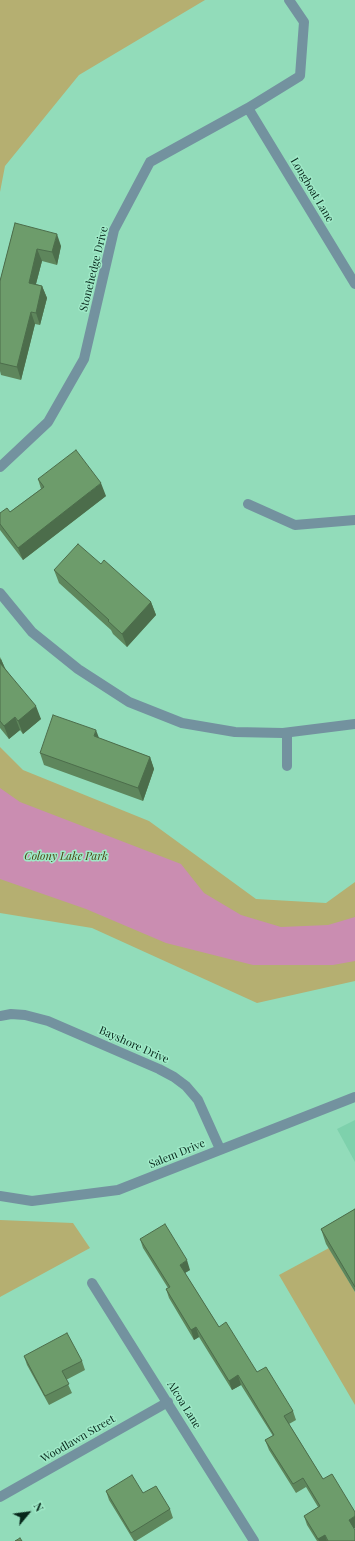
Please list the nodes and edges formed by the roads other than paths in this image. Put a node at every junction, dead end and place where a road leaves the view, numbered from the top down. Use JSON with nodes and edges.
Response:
{"nodes":[{"id":1,"x":289,"y":0,"type":"edge"},
{"id":2,"x":248,"y":108,"type":"junction"},
{"id":3,"x":355,"y":284,"type":"edge"},
{"id":4,"x":0,"y":467,"type":"edge"},
{"id":5,"x":248,"y":504,"type":"dead end"},
{"id":6,"x":355,"y":520,"type":"edge"},
{"id":7,"x":0,"y":594,"type":"edge"},
{"id":8,"x":355,"y":724,"type":"edge"},
{"id":9,"x":287,"y":733,"type":"junction"},
{"id":10,"x":287,"y":766,"type":"dead end"},
{"id":11,"x":0,"y":1016,"type":"edge"},
{"id":12,"x":355,"y":1097,"type":"edge"},
{"id":13,"x":220,"y":1149,"type":"junction"},
{"id":14,"x":0,"y":1196,"type":"edge"},
{"id":15,"x":92,"y":1283,"type":"dead end"},
{"id":16,"x":168,"y":1402,"type":"junction"},
{"id":17,"x":0,"y":1497,"type":"edge"},
{"id":18,"x":254,"y":1541,"type":"edge"}],
"edges":[{"from":1,"to":2,"type":"street","name":"Stonehedge Drive"},
{"from":2,"to":3,"type":"street","name":"Longboat Lane"},
{"from":2,"to":4,"type":"street","name":"Stonehedge Drive"},
{"from":5,"to":6,"type":"street"},
{"from":7,"to":9,"type":"street"},
{"from":8,"to":9,"type":"street"},
{"from":9,"to":10,"type":"street"},
{"from":11,"to":13,"type":"street","name":"Bayshore Drive"},
{"from":12,"to":13,"type":"street","name":"Salem Drive"},
{"from":13,"to":14,"type":"street","name":"Salem Drive"},
{"from":15,"to":16,"type":"street","name":"Alcoa Lane"},
{"from":16,"to":17,"type":"street","name":"Woodlawn Street"},
{"from":16,"to":18,"type":"street","name":"Alcoa Lane"}]}
